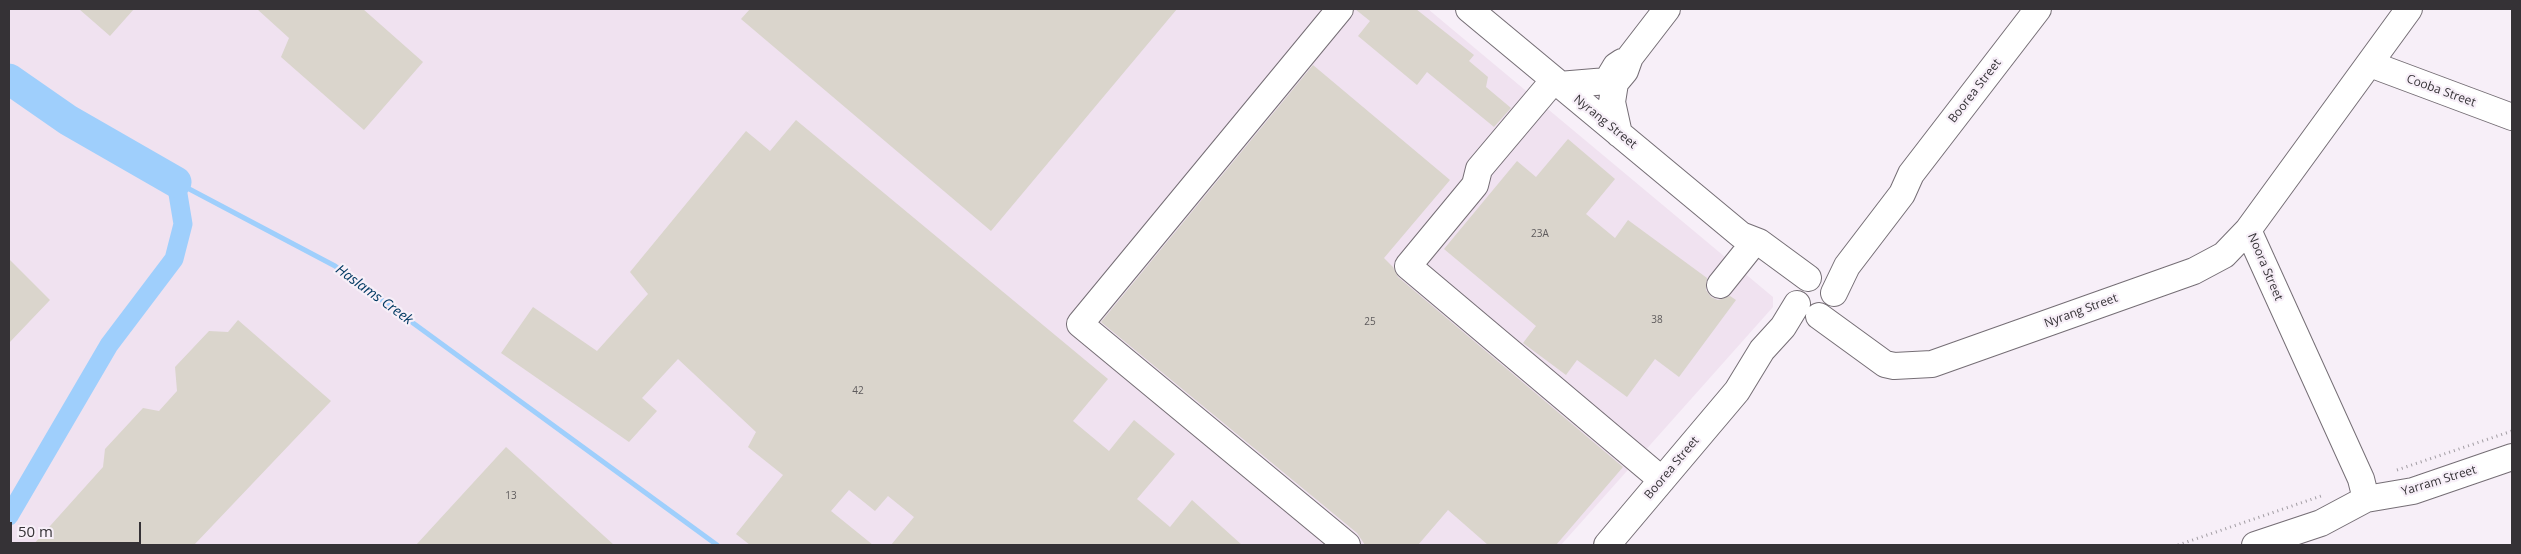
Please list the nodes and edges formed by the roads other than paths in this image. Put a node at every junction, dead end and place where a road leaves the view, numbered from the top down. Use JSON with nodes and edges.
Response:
{"nodes":[{"id":1,"x":1340,"y":9,"type":"edge"},
{"id":2,"x":1469,"y":9,"type":"edge"},
{"id":3,"x":1667,"y":9,"type":"edge"},
{"id":4,"x":2038,"y":9,"type":"edge"},
{"id":5,"x":2410,"y":9,"type":"edge"},
{"id":6,"x":1630,"y":57,"type":"junction"},
{"id":7,"x":2370,"y":64,"type":"junction"},
{"id":8,"x":1557,"y":82,"type":"junction"},
{"id":9,"x":2512,"y":117,"type":"edge"},
{"id":10,"x":1619,"y":134,"type":"junction"},
{"id":11,"x":2248,"y":230,"type":"junction"},
{"id":12,"x":1744,"y":242,"type":"junction"},
{"id":13,"x":1720,"y":285,"type":"dead end"},
{"id":14,"x":1814,"y":297,"type":"junction"},
{"id":15,"x":2512,"y":457,"type":"edge"},
{"id":16,"x":1662,"y":480,"type":"junction"},
{"id":17,"x":2366,"y":499,"type":"junction"},
{"id":18,"x":1347,"y":545,"type":"edge"},
{"id":19,"x":1606,"y":545,"type":"edge"},
{"id":20,"x":2255,"y":545,"type":"edge"}],
"edges":[{"from":1,"to":18,"type":"street"},
{"from":2,"to":8,"type":"street","name":"Nyrang Street"},
{"from":3,"to":6,"type":"street"},
{"from":4,"to":14,"type":"street","name":"Boorea Street"},
{"from":5,"to":7,"type":"street","name":"Noora Street"},
{"from":6,"to":8,"type":"street"},
{"from":6,"to":10,"type":"street"},
{"from":7,"to":9,"type":"street","name":"Cooba Street"},
{"from":7,"to":11,"type":"street","name":"Noora Street"},
{"from":8,"to":10,"type":"street","name":"Nyrang Street"},
{"from":8,"to":16,"type":"street"},
{"from":10,"to":12,"type":"street","name":"Nyrang Street"},
{"from":11,"to":14,"type":"street","name":"Nyrang Street"},
{"from":11,"to":17,"type":"street","name":"Noora Street"},
{"from":12,"to":13,"type":"street"},
{"from":12,"to":14,"type":"street","name":"Nyrang Street"},
{"from":14,"to":16,"type":"street","name":"Boorea Street"},
{"from":15,"to":17,"type":"street","name":"Yarram Street"},
{"from":16,"to":19,"type":"street","name":"Boorea Street"},
{"from":17,"to":20,"type":"street","name":"Yarram Street"}]}
